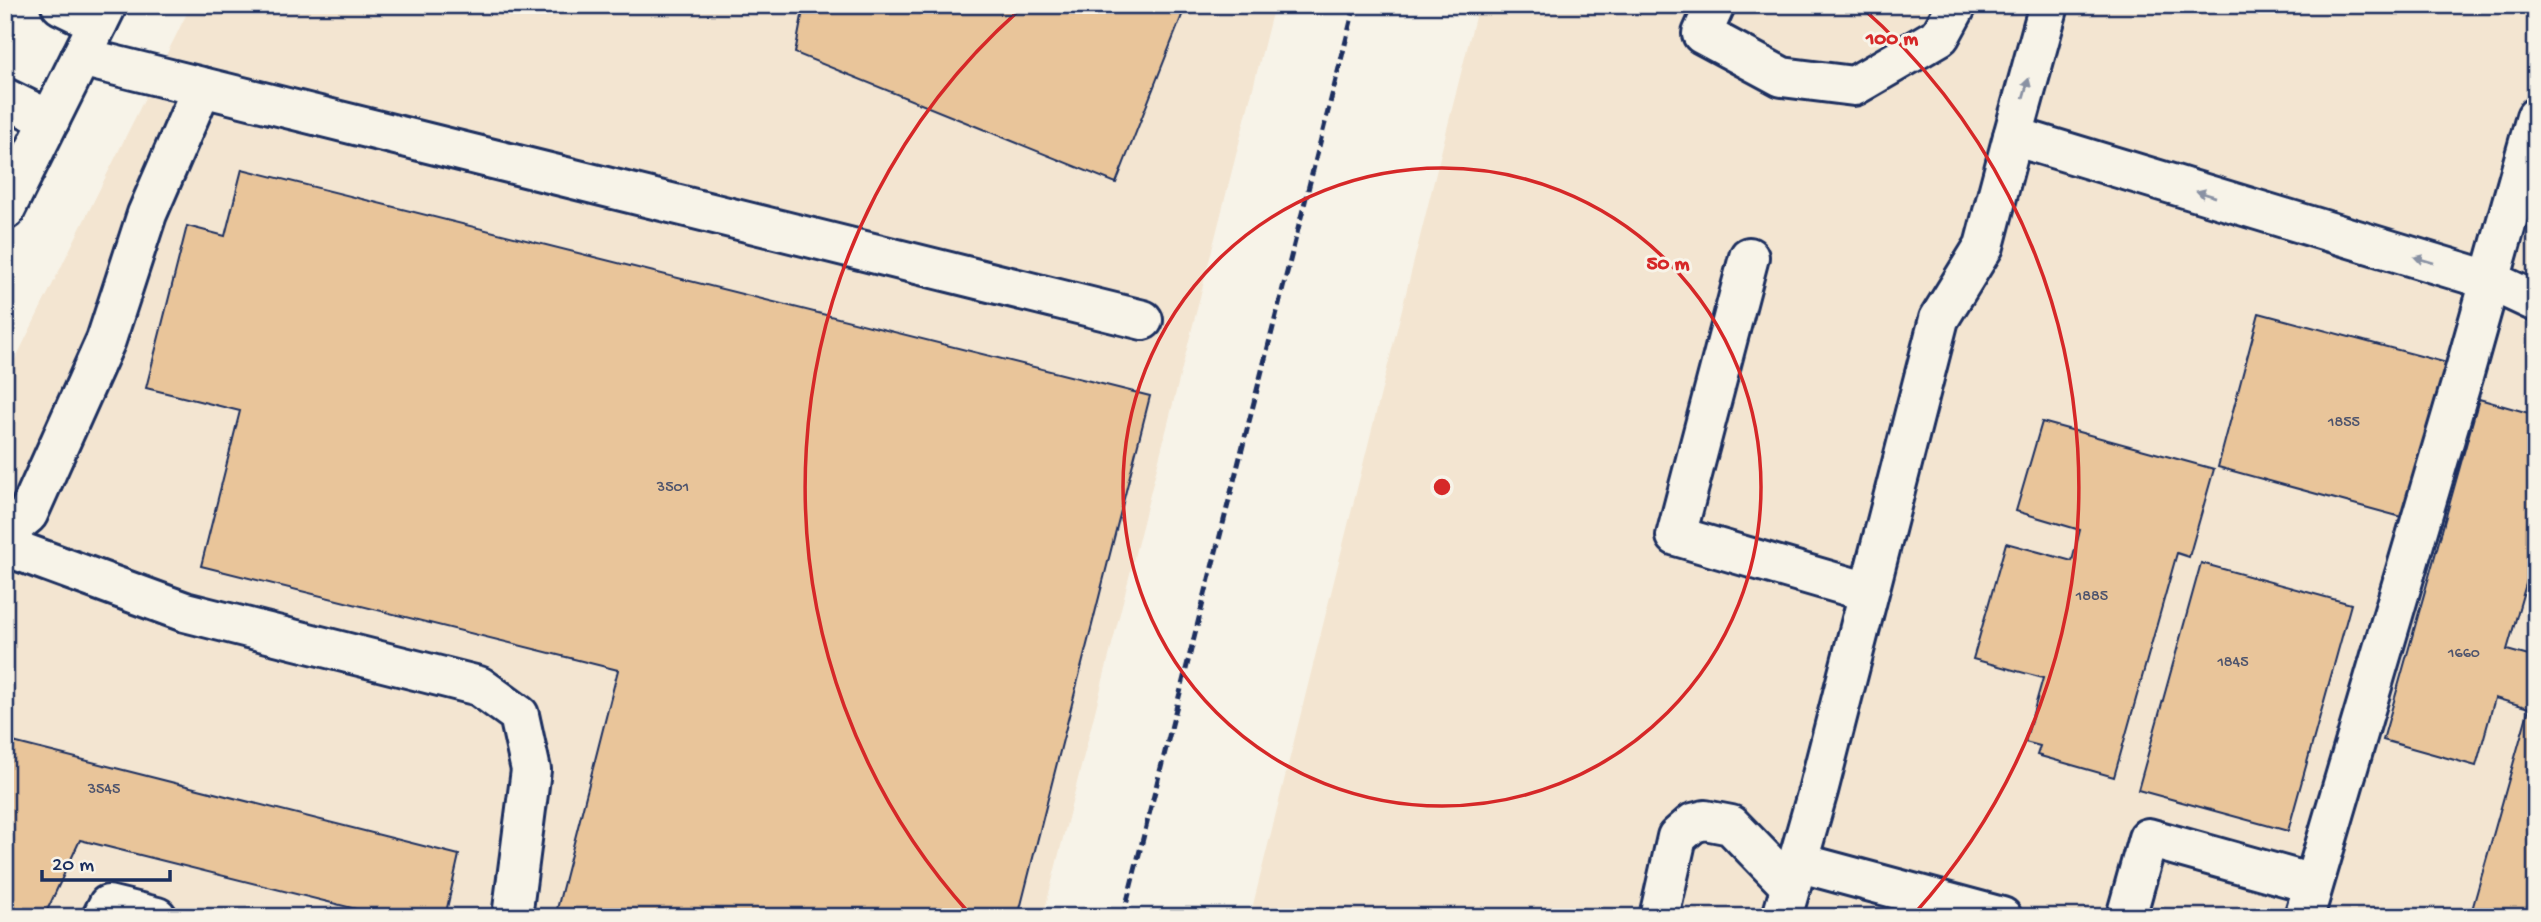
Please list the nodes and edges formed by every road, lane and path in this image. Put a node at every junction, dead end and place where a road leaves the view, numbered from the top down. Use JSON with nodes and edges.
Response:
{"nodes":[{"id":1,"x":61,"y":5,"type":"edge"},
{"id":2,"x":1715,"y":5,"type":"edge"},
{"id":3,"x":1957,"y":5,"type":"edge"},
{"id":4,"x":2049,"y":5,"type":"edge"},
{"id":5,"x":102,"y":14,"type":"edge"},
{"id":6,"x":81,"y":57,"type":"junction"},
{"id":7,"x":202,"y":87,"type":"junction"},
{"id":8,"x":5,"y":98,"type":"edge"},
{"id":9,"x":2536,"y":117,"type":"edge"},
{"id":10,"x":50,"y":120,"type":"junction"},
{"id":11,"x":2013,"y":136,"type":"junction"},
{"id":12,"x":5,"y":210,"type":"edge"},
{"id":13,"x":1749,"y":257,"type":"dead end"},
{"id":14,"x":2489,"y":280,"type":"junction"},
{"id":15,"x":2536,"y":302,"type":"edge"},
{"id":16,"x":1143,"y":320,"type":"dead end"},
{"id":17,"x":5,"y":533,"type":"edge"},
{"id":18,"x":5,"y":546,"type":"edge"},
{"id":19,"x":1868,"y":592,"type":"junction"},
{"id":20,"x":1790,"y":888,"type":"edge"},
{"id":21,"x":2309,"y":901,"type":"edge"},
{"id":22,"x":102,"y":917,"type":"edge"},
{"id":23,"x":157,"y":917,"type":"edge"},
{"id":24,"x":512,"y":917,"type":"edge"},
{"id":25,"x":1659,"y":917,"type":"edge"},
{"id":26,"x":2002,"y":917,"type":"edge"},
{"id":27,"x":2126,"y":917,"type":"edge"}],
"edges":[{"from":1,"to":5,"type":"street"},
{"from":2,"to":3,"type":"street"},
{"from":11,"to":4,"type":"street","one_way":true},
{"from":5,"to":6,"type":"street"},
{"from":6,"to":7,"type":"street"},
{"from":6,"to":10,"type":"street"},
{"from":7,"to":16,"type":"street"},
{"from":7,"to":17,"type":"street"},
{"from":8,"to":10,"type":"street"},
{"from":9,"to":14,"type":"street"},
{"from":10,"to":12,"type":"street"},
{"from":14,"to":11,"type":"street","one_way":true},
{"from":11,"to":19,"type":"street"},
{"from":13,"to":19,"type":"street"},
{"from":14,"to":15,"type":"street"},
{"from":14,"to":21,"type":"street"},
{"from":18,"to":24,"type":"street"},
{"from":19,"to":20,"type":"street"},
{"from":20,"to":25,"type":"street"},
{"from":20,"to":26,"type":"street"},
{"from":21,"to":27,"type":"street"},
{"from":22,"to":23,"type":"street"}]}
